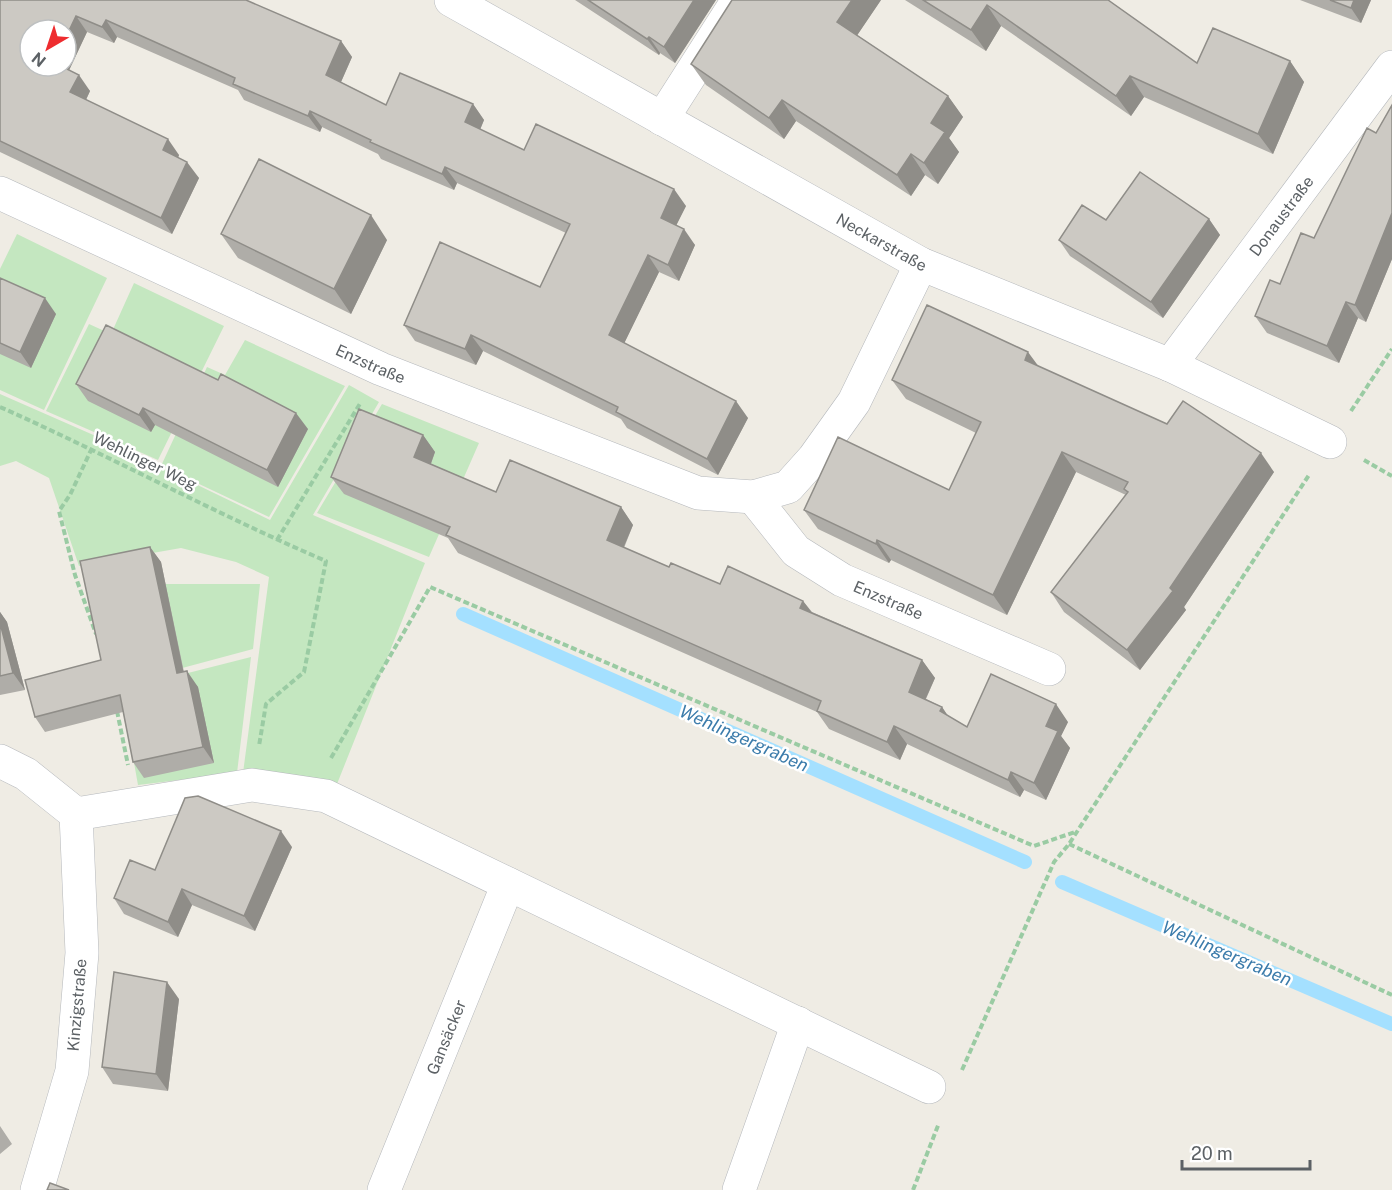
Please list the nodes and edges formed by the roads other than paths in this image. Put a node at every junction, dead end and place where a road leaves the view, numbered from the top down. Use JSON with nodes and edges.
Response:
{"nodes":[{"id":1,"x":451,"y":0,"type":"edge"},
{"id":2,"x":738,"y":0,"type":"edge"},
{"id":3,"x":1392,"y":67,"type":"edge"},
{"id":4,"x":662,"y":119,"type":"junction"},
{"id":5,"x":0,"y":193,"type":"edge"},
{"id":6,"x":921,"y":264,"type":"junction"},
{"id":7,"x":1170,"y":365,"type":"junction"},
{"id":8,"x":1330,"y":442,"type":"road end"},
{"id":9,"x":753,"y":496,"type":"junction"},
{"id":10,"x":1048,"y":669,"type":"dead end"},
{"id":11,"x":0,"y":761,"type":"edge"},
{"id":12,"x":76,"y":814,"type":"junction"},
{"id":13,"x":508,"y":884,"type":"junction"},
{"id":14,"x":798,"y":1023,"type":"junction"},
{"id":15,"x":936,"y":1102,"type":"road end"},
{"id":16,"x":37,"y":1190,"type":"edge"},
{"id":17,"x":384,"y":1190,"type":"edge"},
{"id":18,"x":739,"y":1190,"type":"edge"}],
"edges":[{"from":1,"to":4,"type":"street","name":"Neckarstraße"},
{"from":2,"to":4,"type":"street"},
{"from":3,"to":7,"type":"street","name":"Donaustraße"},
{"from":4,"to":6,"type":"street","name":"Neckarstraße"},
{"from":5,"to":9,"type":"street","name":"Enzstraße"},
{"from":6,"to":7,"type":"street","name":"Neckarstraße"},
{"from":6,"to":9,"type":"street","name":"Enzstraße"},
{"from":7,"to":8,"type":"street","name":"Neckarstraße"},
{"from":9,"to":10,"type":"street","name":"Enzstraße"},
{"from":11,"to":12,"type":"street"},
{"from":12,"to":13,"type":"street"},
{"from":12,"to":16,"type":"street","name":"Kinzigstraße"},
{"from":13,"to":14,"type":"street"},
{"from":13,"to":17,"type":"street","name":"Gansäcker"},
{"from":14,"to":15,"type":"street"},
{"from":14,"to":18,"type":"street"}]}
